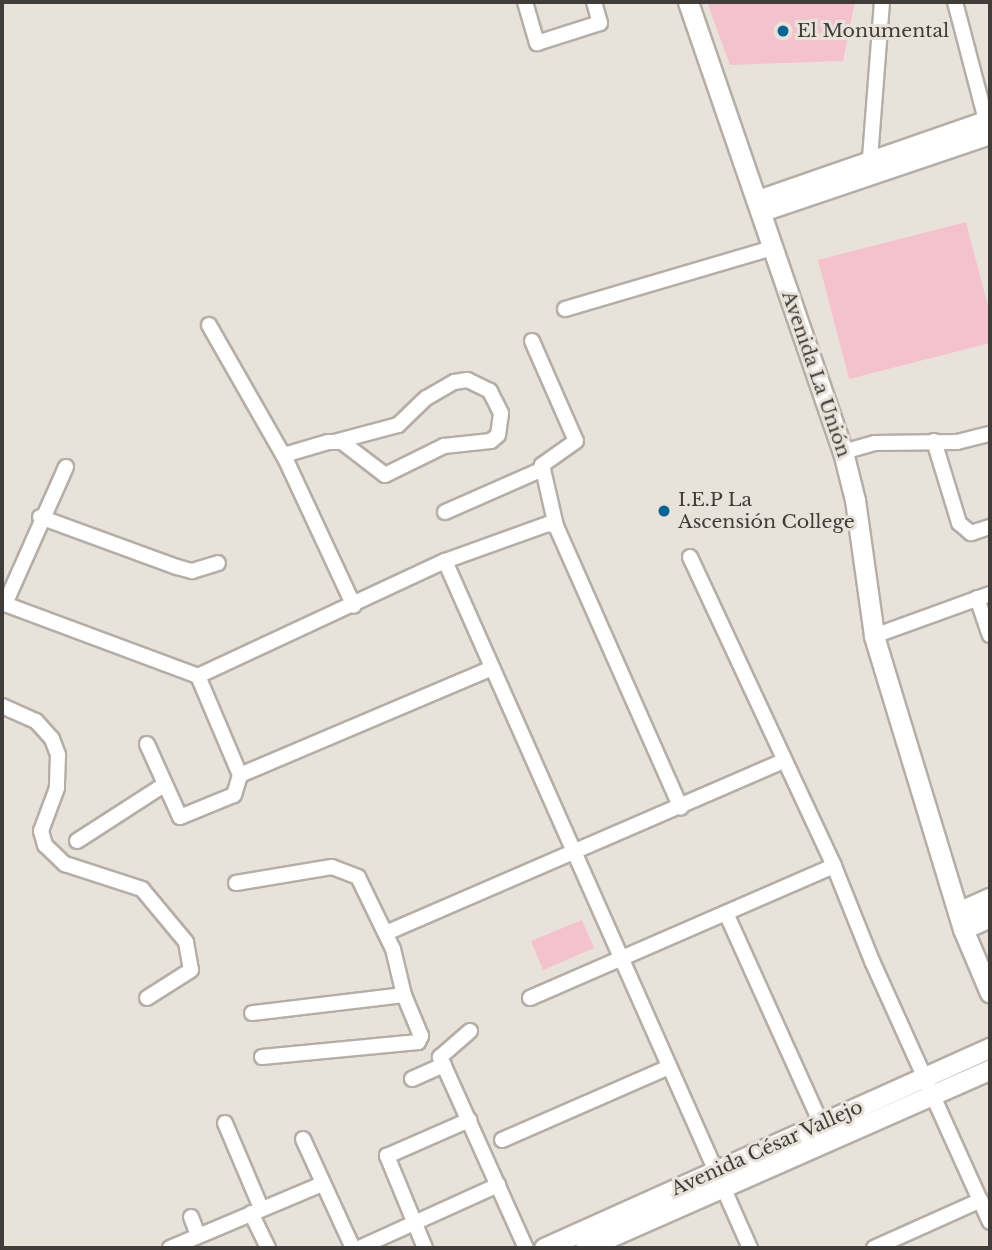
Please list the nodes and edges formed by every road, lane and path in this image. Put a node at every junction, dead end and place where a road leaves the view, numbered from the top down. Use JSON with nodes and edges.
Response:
{"nodes":[{"id":1,"x":525,"y":2,"type":"edge"},
{"id":2,"x":594,"y":2,"type":"edge"},
{"id":3,"x":688,"y":2,"type":"edge"},
{"id":4,"x":882,"y":2,"type":"edge"},
{"id":5,"x":955,"y":2,"type":"edge"},
{"id":6,"x":989,"y":124,"type":"edge"},
{"id":7,"x":870,"y":158,"type":"junction"},
{"id":8,"x":759,"y":206,"type":"junction"},
{"id":9,"x":772,"y":248,"type":"junction"},
{"id":10,"x":565,"y":309,"type":"dead end"},
{"id":11,"x":209,"y":325,"type":"dead end"},
{"id":12,"x":532,"y":341,"type":"dead end"},
{"id":13,"x":990,"y":434,"type":"edge"},
{"id":14,"x":934,"y":441,"type":"junction"},
{"id":15,"x":334,"y":442,"type":"junction"},
{"id":16,"x":843,"y":452,"type":"junction"},
{"id":17,"x":284,"y":455,"type":"junction"},
{"id":18,"x":66,"y":467,"type":"dead end"},
{"id":19,"x":543,"y":469,"type":"junction"},
{"id":20,"x":445,"y":512,"type":"dead end"},
{"id":21,"x":40,"y":517,"type":"junction"},
{"id":22,"x":556,"y":526,"type":"junction"},
{"id":23,"x":990,"y":527,"type":"edge"},
{"id":24,"x":690,"y":557,"type":"dead end"},
{"id":25,"x":445,"y":561,"type":"junction"},
{"id":26,"x":218,"y":563,"type":"dead end"},
{"id":27,"x":984,"y":596,"type":"edge"},
{"id":28,"x":3,"y":604,"type":"edge"},
{"id":29,"x":354,"y":606,"type":"junction"},
{"id":30,"x":990,"y":635,"type":"edge"},
{"id":31,"x":874,"y":636,"type":"junction"},
{"id":32,"x":492,"y":668,"type":"junction"},
{"id":33,"x":198,"y":676,"type":"junction"},
{"id":34,"x":2,"y":706,"type":"edge"},
{"id":35,"x":147,"y":744,"type":"dead end"},
{"id":36,"x":783,"y":761,"type":"junction"},
{"id":37,"x":240,"y":775,"type":"junction"},
{"id":38,"x":164,"y":785,"type":"junction"},
{"id":39,"x":681,"y":808,"type":"junction"},
{"id":40,"x":77,"y":841,"type":"dead end"},
{"id":41,"x":576,"y":854,"type":"junction"},
{"id":42,"x":834,"y":866,"type":"junction"},
{"id":43,"x":236,"y":883,"type":"dead end"},
{"id":44,"x":990,"y":898,"type":"edge"},
{"id":45,"x":726,"y":913,"type":"junction"},
{"id":46,"x":990,"y":917,"type":"edge"},
{"id":47,"x":960,"y":921,"type":"junction"},
{"id":48,"x":386,"y":933,"type":"junction"},
{"id":49,"x":621,"y":958,"type":"junction"},
{"id":50,"x":990,"y":993,"type":"edge"},
{"id":51,"x":404,"y":995,"type":"junction"},
{"id":52,"x":147,"y":998,"type":"dead end"},
{"id":53,"x":530,"y":998,"type":"dead end"},
{"id":54,"x":252,"y":1013,"type":"dead end"},
{"id":55,"x":470,"y":1031,"type":"dead end"},
{"id":56,"x":990,"y":1048,"type":"edge"},
{"id":57,"x":262,"y":1057,"type":"dead end"},
{"id":58,"x":443,"y":1065,"type":"junction"},
{"id":59,"x":669,"y":1067,"type":"junction"},
{"id":60,"x":990,"y":1069,"type":"edge"},
{"id":61,"x":412,"y":1079,"type":"dead end"},
{"id":62,"x":930,"y":1086,"type":"junction"},
{"id":63,"x":469,"y":1120,"type":"junction"},
{"id":64,"x":225,"y":1123,"type":"dead end"},
{"id":65,"x":821,"y":1123,"type":"junction"},
{"id":66,"x":303,"y":1139,"type":"dead end"},
{"id":67,"x":502,"y":1140,"type":"dead end"},
{"id":68,"x":720,"y":1179,"type":"junction"},
{"id":69,"x":322,"y":1184,"type":"junction"},
{"id":70,"x":498,"y":1185,"type":"junction"},
{"id":71,"x":981,"y":1200,"type":"junction"},
{"id":72,"x":256,"y":1211,"type":"junction"},
{"id":73,"x":191,"y":1217,"type":"dead end"},
{"id":74,"x":990,"y":1222,"type":"edge"},
{"id":75,"x":414,"y":1223,"type":"junction"},
{"id":76,"x":198,"y":1235,"type":"junction"},
{"id":77,"x":170,"y":1248,"type":"edge"},
{"id":78,"x":268,"y":1248,"type":"edge"},
{"id":79,"x":353,"y":1248,"type":"edge"},
{"id":80,"x":359,"y":1248,"type":"edge"},
{"id":81,"x":425,"y":1248,"type":"edge"},
{"id":82,"x":526,"y":1248,"type":"edge"},
{"id":83,"x":544,"y":1248,"type":"edge"},
{"id":84,"x":585,"y":1248,"type":"edge"},
{"id":85,"x":750,"y":1248,"type":"edge"},
{"id":86,"x":876,"y":1248,"type":"edge"}],
"edges":[{"from":1,"to":2,"type":"street"},
{"from":3,"to":8,"type":"street","name":"Avenida La Unión"},
{"from":4,"to":7,"type":"street"},
{"from":5,"to":6,"type":"street"},
{"from":6,"to":7,"type":"street"},
{"from":6,"to":8,"type":"street"},
{"from":7,"to":8,"type":"street"},
{"from":8,"to":9,"type":"street","name":"Avenida La Unión"},
{"from":9,"to":10,"type":"street"},
{"from":9,"to":16,"type":"street","name":"Avenida La Unión"},
{"from":11,"to":17,"type":"street"},
{"from":12,"to":19,"type":"street"},
{"from":13,"to":14,"type":"street"},
{"from":14,"to":16,"type":"street"},
{"from":14,"to":23,"type":"street"},
{"from":15,"to":15,"type":"street"},
{"from":15,"to":17,"type":"street"},
{"from":16,"to":31,"type":"street","name":"Avenida La Unión"},
{"from":17,"to":29,"type":"street"},
{"from":18,"to":21,"type":"street"},
{"from":19,"to":20,"type":"street"},
{"from":19,"to":22,"type":"street"},
{"from":21,"to":26,"type":"street"},
{"from":21,"to":28,"type":"street"},
{"from":22,"to":25,"type":"street"},
{"from":22,"to":39,"type":"street"},
{"from":24,"to":36,"type":"street"},
{"from":25,"to":29,"type":"street"},
{"from":25,"to":32,"type":"street"},
{"from":27,"to":30,"type":"street"},
{"from":27,"to":31,"type":"street"},
{"from":28,"to":33,"type":"street"},
{"from":29,"to":33,"type":"street"},
{"from":31,"to":47,"type":"street","name":"Avenida La Unión"},
{"from":32,"to":37,"type":"street"},
{"from":32,"to":41,"type":"street"},
{"from":33,"to":37,"type":"street"},
{"from":34,"to":52,"type":"street"},
{"from":35,"to":38,"type":"street"},
{"from":36,"to":39,"type":"street"},
{"from":36,"to":42,"type":"street"},
{"from":37,"to":38,"type":"street"},
{"from":38,"to":40,"type":"street"},
{"from":39,"to":41,"type":"street"},
{"from":41,"to":48,"type":"street"},
{"from":41,"to":49,"type":"street"},
{"from":42,"to":45,"type":"street"},
{"from":42,"to":62,"type":"street"},
{"from":43,"to":48,"type":"street"},
{"from":44,"to":47,"type":"street"},
{"from":45,"to":49,"type":"street"},
{"from":45,"to":65,"type":"street"},
{"from":46,"to":47,"type":"street"},
{"from":47,"to":50,"type":"street","name":"Avenida La Unión"},
{"from":48,"to":51,"type":"street"},
{"from":49,"to":53,"type":"street"},
{"from":49,"to":59,"type":"street"},
{"from":51,"to":54,"type":"street"},
{"from":51,"to":57,"type":"street"},
{"from":55,"to":58,"type":"street"},
{"from":56,"to":62,"type":"street","name":"Avenida César Vallejo"},
{"from":58,"to":61,"type":"street"},
{"from":58,"to":63,"type":"street"},
{"from":59,"to":67,"type":"street"},
{"from":59,"to":68,"type":"street"},
{"from":60,"to":62,"type":"street","name":"Avenida César Vallejo"},
{"from":62,"to":65,"type":"street","name":"Avenida César Vallejo"},
{"from":62,"to":68,"type":"street","name":"Avenida César Vallejo"},
{"from":62,"to":71,"type":"street"},
{"from":63,"to":70,"type":"street"},
{"from":63,"to":75,"type":"street"},
{"from":64,"to":72,"type":"street"},
{"from":65,"to":68,"type":"street","name":"Avenida César Vallejo"},
{"from":66,"to":69,"type":"street"},
{"from":68,"to":83,"type":"street","name":"Avenida César Vallejo"},
{"from":68,"to":84,"type":"street","name":"Avenida César Vallejo"},
{"from":68,"to":85,"type":"street"},
{"from":69,"to":72,"type":"street"},
{"from":69,"to":79,"type":"street"},
{"from":70,"to":75,"type":"street"},
{"from":70,"to":82,"type":"street"},
{"from":71,"to":74,"type":"street"},
{"from":71,"to":86,"type":"street"},
{"from":72,"to":76,"type":"street"},
{"from":72,"to":78,"type":"street"},
{"from":73,"to":76,"type":"street"},
{"from":75,"to":80,"type":"street"},
{"from":75,"to":81,"type":"street"},
{"from":76,"to":77,"type":"street"}]}
